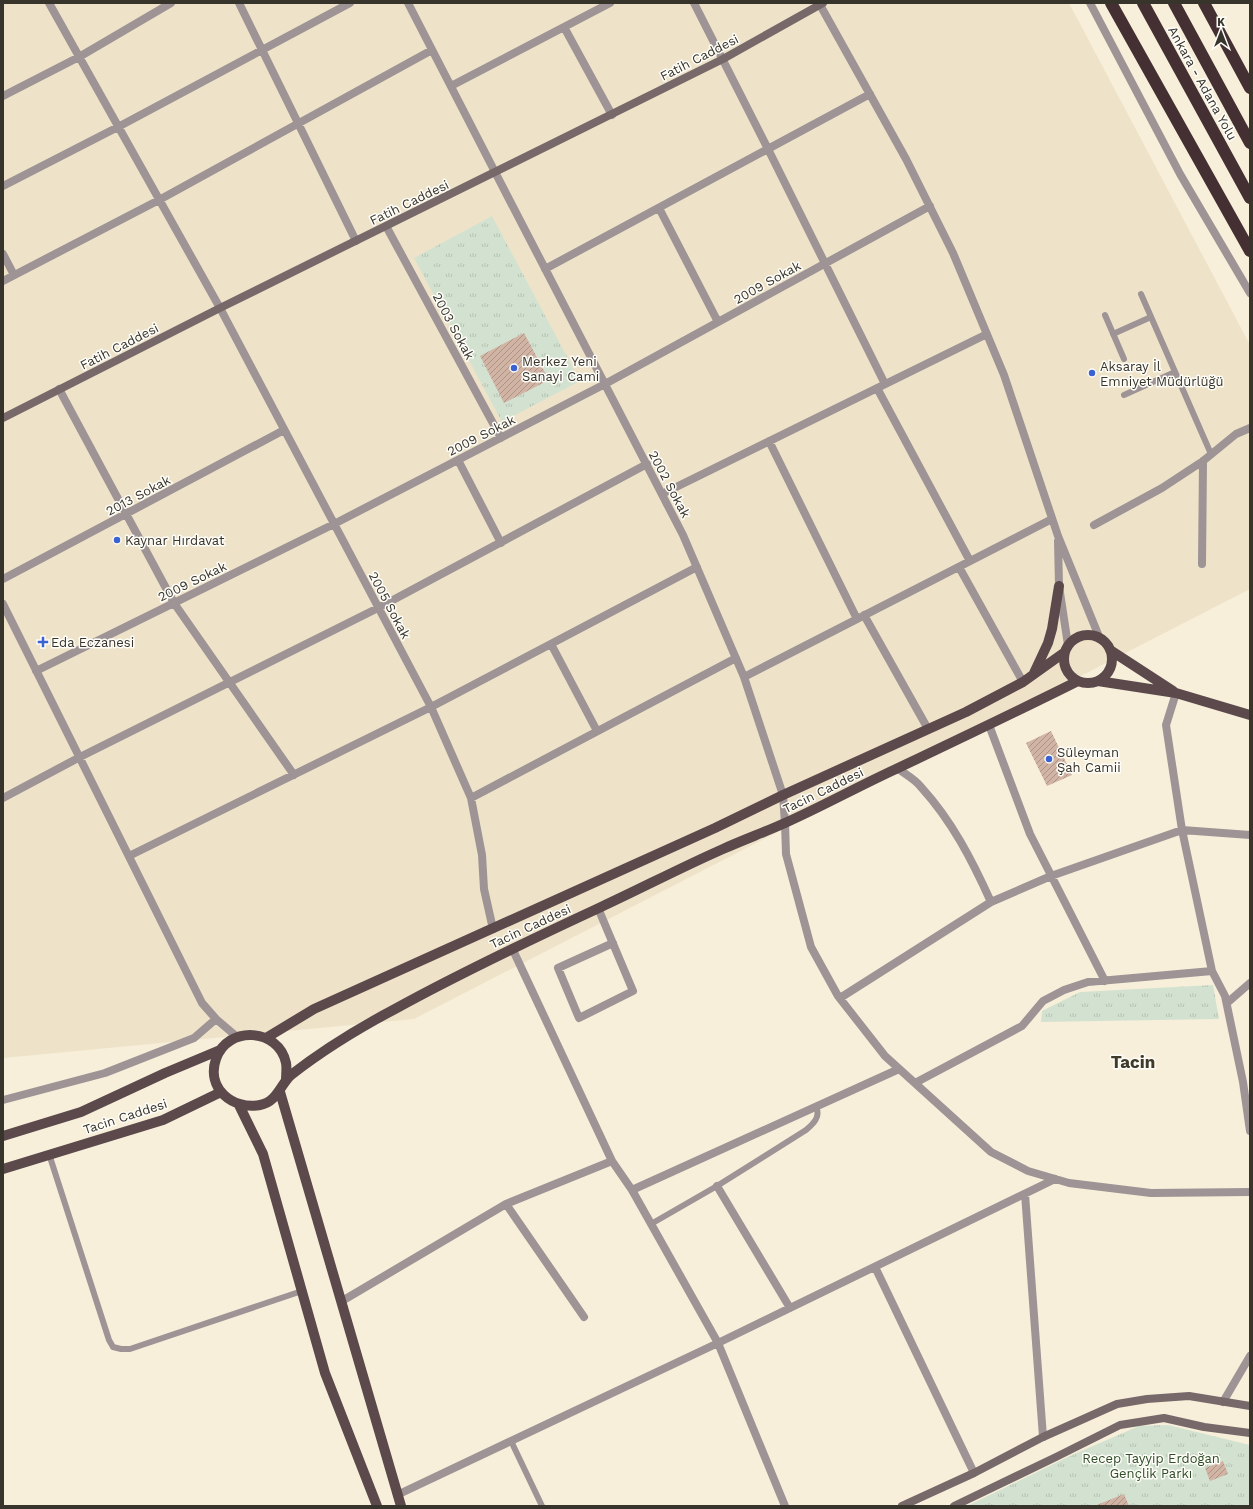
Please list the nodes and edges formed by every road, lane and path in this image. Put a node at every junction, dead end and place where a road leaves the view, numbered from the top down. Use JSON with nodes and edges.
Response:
{"nodes":[{"id":1,"x":49,"y":3,"type":"edge"},
{"id":2,"x":171,"y":3,"type":"edge"},
{"id":3,"x":239,"y":3,"type":"edge"},
{"id":4,"x":350,"y":3,"type":"edge"},
{"id":5,"x":408,"y":3,"type":"edge"},
{"id":6,"x":610,"y":3,"type":"edge"},
{"id":7,"x":694,"y":3,"type":"edge"},
{"id":8,"x":1090,"y":3,"type":"edge"},
{"id":9,"x":1111,"y":3,"type":"edge"},
{"id":10,"x":1143,"y":3,"type":"edge"},
{"id":11,"x":1174,"y":3,"type":"edge"},
{"id":12,"x":1204,"y":3,"type":"edge"},
{"id":13,"x":821,"y":4,"type":"edge"},
{"id":14,"x":564,"y":27,"type":"junction"},
{"id":15,"x":432,"y":50,"type":"junction"},
{"id":16,"x":261,"y":51,"type":"junction"},
{"id":17,"x":79,"y":57,"type":"junction"},
{"id":18,"x":723,"y":59,"type":"junction"},
{"id":19,"x":451,"y":86,"type":"junction"},
{"id":20,"x":1250,"y":88,"type":"edge"},
{"id":21,"x":870,"y":94,"type":"junction"},
{"id":22,"x":3,"y":96,"type":"edge"},
{"id":23,"x":612,"y":114,"type":"junction"},
{"id":24,"x":298,"y":124,"type":"junction"},
{"id":25,"x":118,"y":127,"type":"junction"},
{"id":26,"x":1250,"y":143,"type":"edge"},
{"id":27,"x":768,"y":149,"type":"junction"},
{"id":28,"x":495,"y":172,"type":"junction"},
{"id":29,"x":3,"y":186,"type":"edge"},
{"id":30,"x":1250,"y":198,"type":"edge"},
{"id":31,"x":159,"y":200,"type":"junction"},
{"id":32,"x":930,"y":206,"type":"junction"},
{"id":33,"x":659,"y":208,"type":"junction"},
{"id":34,"x":386,"y":226,"type":"junction"},
{"id":35,"x":356,"y":241,"type":"junction"},
{"id":36,"x":1250,"y":251,"type":"edge"},
{"id":37,"x":3,"y":254,"type":"edge"},
{"id":38,"x":824,"y":264,"type":"junction"},
{"id":39,"x":545,"y":269,"type":"junction"},
{"id":40,"x":14,"y":275,"type":"junction"},
{"id":41,"x":3,"y":281,"type":"edge"},
{"id":42,"x":1250,"y":293,"type":"edge"},
{"id":43,"x":1141,"y":294,"type":"dead end"},
{"id":44,"x":220,"y":308,"type":"junction"},
{"id":45,"x":1105,"y":315,"type":"dead end"},
{"id":46,"x":1151,"y":317,"type":"junction"},
{"id":47,"x":718,"y":322,"type":"junction"},
{"id":48,"x":986,"y":334,"type":"junction"},
{"id":49,"x":1113,"y":334,"type":"junction"},
{"id":50,"x":1124,"y":359,"type":"dead end"},
{"id":51,"x":1175,"y":372,"type":"junction"},
{"id":52,"x":605,"y":384,"type":"junction"},
{"id":53,"x":885,"y":384,"type":"junction"},
{"id":54,"x":877,"y":388,"type":"junction"},
{"id":55,"x":59,"y":389,"type":"junction"},
{"id":56,"x":1124,"y":394,"type":"dead end"},
{"id":57,"x":3,"y":418,"type":"edge"},
{"id":58,"x":1250,"y":428,"type":"edge"},
{"id":59,"x":284,"y":430,"type":"junction"},
{"id":60,"x":501,"y":438,"type":"junction"},
{"id":61,"x":769,"y":441,"type":"junction"},
{"id":62,"x":1211,"y":454,"type":"junction"},
{"id":63,"x":458,"y":460,"type":"junction"},
{"id":64,"x":1203,"y":461,"type":"junction"},
{"id":65,"x":646,"y":464,"type":"junction"},
{"id":66,"x":662,"y":494,"type":"junction"},
{"id":67,"x":127,"y":515,"type":"junction"},
{"id":68,"x":1052,"y":519,"type":"junction"},
{"id":69,"x":334,"y":524,"type":"junction"},
{"id":70,"x":1094,"y":525,"type":"dead end"},
{"id":71,"x":1058,"y":536,"type":"junction"},
{"id":72,"x":500,"y":543,"type":"junction"},
{"id":73,"x":970,"y":561,"type":"junction"},
{"id":74,"x":1202,"y":564,"type":"dead end"},
{"id":75,"x":959,"y":567,"type":"junction"},
{"id":76,"x":697,"y":568,"type":"junction"},
{"id":77,"x":3,"y":579,"type":"edge"},
{"id":78,"x":1059,"y":586,"type":"junction"},
{"id":79,"x":174,"y":603,"type":"junction"},
{"id":80,"x":3,"y":604,"type":"edge"},
{"id":81,"x":378,"y":608,"type":"junction"},
{"id":82,"x":860,"y":617,"type":"junction"},
{"id":83,"x":1100,"y":639,"type":"junction"},
{"id":84,"x":551,"y":644,"type":"junction"},
{"id":85,"x":1067,"y":649,"type":"junction"},
{"id":86,"x":1110,"y":650,"type":"junction"},
{"id":87,"x":736,"y":658,"type":"junction"},
{"id":88,"x":36,"y":671,"type":"junction"},
{"id":89,"x":1033,"y":676,"type":"junction"},
{"id":90,"x":744,"y":677,"type":"junction"},
{"id":91,"x":1098,"y":680,"type":"junction"},
{"id":92,"x":1078,"y":681,"type":"junction"},
{"id":93,"x":229,"y":682,"type":"junction"},
{"id":94,"x":1023,"y":682,"type":"junction"},
{"id":95,"x":1176,"y":693,"type":"junction"},
{"id":96,"x":431,"y":707,"type":"junction"},
{"id":97,"x":1250,"y":715,"type":"edge"},
{"id":98,"x":989,"y":725,"type":"junction"},
{"id":99,"x":928,"y":729,"type":"junction"},
{"id":100,"x":596,"y":732,"type":"junction"},
{"id":101,"x":80,"y":757,"type":"junction"},
{"id":102,"x":897,"y":768,"type":"junction"},
{"id":103,"x":294,"y":775,"type":"junction"},
{"id":104,"x":783,"y":795,"type":"junction"},
{"id":105,"x":3,"y":798,"type":"edge"},
{"id":106,"x":472,"y":798,"type":"junction"},
{"id":107,"x":786,"y":823,"type":"junction"},
{"id":108,"x":1182,"y":830,"type":"junction"},
{"id":109,"x":1250,"y":836,"type":"edge"},
{"id":110,"x":129,"y":856,"type":"junction"},
{"id":111,"x":1051,"y":876,"type":"junction"},
{"id":112,"x":991,"y":902,"type":"junction"},
{"id":113,"x":598,"y":908,"type":"junction"},
{"id":114,"x":493,"y":928,"type":"junction"},
{"id":115,"x":613,"y":943,"type":"junction"},
{"id":116,"x":512,"y":948,"type":"junction"},
{"id":117,"x":1212,"y":971,"type":"junction"},
{"id":118,"x":1105,"y":981,"type":"junction"},
{"id":119,"x":1250,"y":983,"type":"edge"},
{"id":120,"x":840,"y":998,"type":"junction"},
{"id":121,"x":1227,"y":1003,"type":"junction"},
{"id":122,"x":216,"y":1019,"type":"junction"},
{"id":123,"x":236,"y":1036,"type":"junction"},
{"id":124,"x":266,"y":1038,"type":"junction"},
{"id":125,"x":220,"y":1050,"type":"junction"},
{"id":126,"x":900,"y":1069,"type":"junction"},
{"id":127,"x":286,"y":1080,"type":"junction"},
{"id":128,"x":915,"y":1083,"type":"junction"},
{"id":129,"x":221,"y":1092,"type":"junction"},
{"id":130,"x":280,"y":1092,"type":"junction"},
{"id":131,"x":3,"y":1100,"type":"edge"},
{"id":132,"x":239,"y":1105,"type":"junction"},
{"id":133,"x":816,"y":1107,"type":"junction"},
{"id":134,"x":1250,"y":1131,"type":"edge"},
{"id":135,"x":3,"y":1136,"type":"edge"},
{"id":136,"x":49,"y":1154,"type":"junction"},
{"id":137,"x":612,"y":1161,"type":"junction"},
{"id":138,"x":3,"y":1169,"type":"edge"},
{"id":139,"x":1055,"y":1179,"type":"junction"},
{"id":140,"x":717,"y":1186,"type":"junction"},
{"id":141,"x":632,"y":1190,"type":"junction"},
{"id":142,"x":1250,"y":1192,"type":"edge"},
{"id":143,"x":1025,"y":1194,"type":"junction"},
{"id":144,"x":506,"y":1204,"type":"junction"},
{"id":145,"x":651,"y":1224,"type":"junction"},
{"id":146,"x":875,"y":1267,"type":"junction"},
{"id":147,"x":302,"y":1291,"type":"junction"},
{"id":148,"x":342,"y":1301,"type":"junction"},
{"id":149,"x":790,"y":1308,"type":"junction"},
{"id":150,"x":584,"y":1317,"type":"dead end"},
{"id":151,"x":718,"y":1343,"type":"junction"},
{"id":152,"x":1250,"y":1356,"type":"edge"},
{"id":153,"x":1223,"y":1402,"type":"junction"},
{"id":154,"x":1250,"y":1406,"type":"edge"},
{"id":155,"x":1250,"y":1433,"type":"edge"},
{"id":156,"x":1043,"y":1437,"type":"junction"},
{"id":157,"x":510,"y":1441,"type":"junction"},
{"id":158,"x":974,"y":1473,"type":"junction"},
{"id":159,"x":397,"y":1495,"type":"junction"},
{"id":160,"x":377,"y":1506,"type":"edge"},
{"id":161,"x":401,"y":1506,"type":"edge"},
{"id":162,"x":542,"y":1506,"type":"edge"},
{"id":163,"x":785,"y":1506,"type":"edge"},
{"id":164,"x":902,"y":1506,"type":"edge"},
{"id":165,"x":954,"y":1506,"type":"edge"}],
"edges":[{"from":1,"to":17,"type":"street","name":"2005 Sokak"},
{"from":2,"to":17,"type":"street"},
{"from":3,"to":16,"type":"street"},
{"from":4,"to":16,"type":"street"},
{"from":5,"to":15,"type":"street","name":"2002 Sokak"},
{"from":6,"to":14,"type":"street"},
{"from":7,"to":18,"type":"street"},
{"from":8,"to":42,"type":"street"},
{"from":9,"to":36,"type":"highway"},
{"from":10,"to":30,"type":"highway","name":"Ankara - Adana Yolu"},
{"from":11,"to":26,"type":"highway","name":"Ankara - Adana Yolu"},
{"from":12,"to":20,"type":"highway"},
{"from":13,"to":18,"type":"street","name":"Fatih Caddesi"},
{"from":13,"to":21,"type":"street"},
{"from":14,"to":19,"type":"street"},
{"from":14,"to":23,"type":"street"},
{"from":15,"to":19,"type":"street","name":"2002 Sokak"},
{"from":15,"to":24,"type":"street"},
{"from":16,"to":24,"type":"street"},
{"from":16,"to":25,"type":"street"},
{"from":17,"to":22,"type":"street"},
{"from":17,"to":25,"type":"street","name":"2005 Sokak"},
{"from":18,"to":23,"type":"street","name":"Fatih Caddesi"},
{"from":18,"to":27,"type":"street"},
{"from":19,"to":28,"type":"street","name":"2002 Sokak"},
{"from":21,"to":27,"type":"street"},
{"from":21,"to":32,"type":"street"},
{"from":23,"to":28,"type":"street","name":"Fatih Caddesi"},
{"from":24,"to":31,"type":"street"},
{"from":24,"to":35,"type":"street"},
{"from":25,"to":29,"type":"street"},
{"from":25,"to":31,"type":"street","name":"2005 Sokak"},
{"from":27,"to":33,"type":"street"},
{"from":27,"to":38,"type":"street"},
{"from":28,"to":34,"type":"street","name":"Fatih Caddesi"},
{"from":28,"to":39,"type":"street","name":"2002 Sokak"},
{"from":31,"to":40,"type":"street"},
{"from":31,"to":44,"type":"street","name":"2005 Sokak"},
{"from":32,"to":38,"type":"street","name":"2009 Sokak"},
{"from":32,"to":48,"type":"street"},
{"from":33,"to":39,"type":"street"},
{"from":33,"to":47,"type":"street"},
{"from":34,"to":35,"type":"street","name":"Fatih Caddesi"},
{"from":34,"to":60,"type":"street","name":"2003 Sokak"},
{"from":35,"to":44,"type":"street","name":"Fatih Caddesi"},
{"from":37,"to":40,"type":"street"},
{"from":38,"to":47,"type":"street","name":"2009 Sokak"},
{"from":38,"to":53,"type":"street"},
{"from":39,"to":52,"type":"street","name":"2002 Sokak"},
{"from":40,"to":41,"type":"street"},
{"from":43,"to":46,"type":"lane"},
{"from":44,"to":55,"type":"street","name":"Fatih Caddesi"},
{"from":44,"to":59,"type":"street","name":"2005 Sokak"},
{"from":45,"to":49,"type":"lane"},
{"from":46,"to":49,"type":"lane"},
{"from":46,"to":51,"type":"lane"},
{"from":47,"to":52,"type":"street","name":"2009 Sokak"},
{"from":48,"to":53,"type":"street"},
{"from":48,"to":68,"type":"street"},
{"from":49,"to":50,"type":"lane"},
{"from":51,"to":56,"type":"lane"},
{"from":51,"to":62,"type":"lane"},
{"from":52,"to":60,"type":"street","name":"2009 Sokak"},
{"from":52,"to":65,"type":"street","name":"2002 Sokak"},
{"from":53,"to":54,"type":"street"},
{"from":54,"to":61,"type":"street"},
{"from":54,"to":73,"type":"street"},
{"from":55,"to":57,"type":"street","name":"Fatih Caddesi"},
{"from":55,"to":67,"type":"street"},
{"from":58,"to":62,"type":"street"},
{"from":59,"to":67,"type":"street","name":"2013 Sokak"},
{"from":59,"to":69,"type":"street","name":"2005 Sokak"},
{"from":60,"to":63,"type":"street","name":"2009 Sokak"},
{"from":61,"to":66,"type":"street"},
{"from":61,"to":82,"type":"street"},
{"from":62,"to":64,"type":"street"},
{"from":63,"to":69,"type":"street","name":"2009 Sokak"},
{"from":63,"to":72,"type":"street"},
{"from":64,"to":70,"type":"street"},
{"from":64,"to":74,"type":"street"},
{"from":65,"to":66,"type":"street","name":"2002 Sokak"},
{"from":65,"to":72,"type":"street"},
{"from":66,"to":76,"type":"street","name":"2002 Sokak"},
{"from":67,"to":77,"type":"street","name":"2013 Sokak"},
{"from":67,"to":79,"type":"street"},
{"from":68,"to":71,"type":"street"},
{"from":68,"to":73,"type":"street"},
{"from":69,"to":79,"type":"street","name":"2009 Sokak"},
{"from":69,"to":81,"type":"street","name":"2005 Sokak"},
{"from":71,"to":78,"type":"street"},
{"from":71,"to":83,"type":"street"},
{"from":72,"to":81,"type":"street"},
{"from":73,"to":75,"type":"street"},
{"from":75,"to":82,"type":"street"},
{"from":75,"to":94,"type":"street"},
{"from":76,"to":84,"type":"street"},
{"from":76,"to":87,"type":"street","name":"2002 Sokak"},
{"from":78,"to":85,"type":"street"},
{"from":78,"to":89,"type":"main road"},
{"from":79,"to":88,"type":"street","name":"2009 Sokak"},
{"from":79,"to":93,"type":"street"},
{"from":80,"to":88,"type":"street"},
{"from":81,"to":93,"type":"street"},
{"from":81,"to":96,"type":"street","name":"2005 Sokak"},
{"from":82,"to":90,"type":"street"},
{"from":82,"to":99,"type":"street"},
{"from":83,"to":85,"type":"main road"},
{"from":83,"to":86,"type":"main road"},
{"from":84,"to":96,"type":"street"},
{"from":84,"to":100,"type":"street"},
{"from":85,"to":89,"type":"main road","name":"Tacin Caddesi"},
{"from":85,"to":92,"type":"main road"},
{"from":86,"to":91,"type":"main road"},
{"from":86,"to":95,"type":"main road"},
{"from":87,"to":90,"type":"street","name":"2002 Sokak"},
{"from":87,"to":100,"type":"street"},
{"from":88,"to":101,"type":"street"},
{"from":89,"to":94,"type":"main road","name":"Tacin Caddesi"},
{"from":90,"to":104,"type":"street","name":"2002 Sokak"},
{"from":91,"to":92,"type":"main road"},
{"from":91,"to":95,"type":"main road"},
{"from":92,"to":98,"type":"main road","name":"Tacin Caddesi"},
{"from":93,"to":101,"type":"street"},
{"from":93,"to":103,"type":"street"},
{"from":94,"to":99,"type":"main road","name":"Tacin Caddesi"},
{"from":95,"to":97,"type":"main road"},
{"from":95,"to":108,"type":"street"},
{"from":96,"to":103,"type":"street"},
{"from":96,"to":106,"type":"street","name":"2005 Sokak"},
{"from":98,"to":102,"type":"main road","name":"Tacin Caddesi"},
{"from":98,"to":111,"type":"street"},
{"from":99,"to":104,"type":"main road","name":"Tacin Caddesi"},
{"from":100,"to":106,"type":"street"},
{"from":101,"to":105,"type":"street"},
{"from":101,"to":110,"type":"street"},
{"from":102,"to":107,"type":"main road","name":"Tacin Caddesi"},
{"from":102,"to":112,"type":"street"},
{"from":103,"to":110,"type":"street"},
{"from":104,"to":107,"type":"street","name":"2002 Sokak"},
{"from":104,"to":114,"type":"main road","name":"Tacin Caddesi"},
{"from":106,"to":114,"type":"street","name":"2005 Sokak"},
{"from":107,"to":113,"type":"main road","name":"Tacin Caddesi"},
{"from":107,"to":120,"type":"street","name":"2002 Sokak"},
{"from":108,"to":109,"type":"street"},
{"from":108,"to":111,"type":"street"},
{"from":108,"to":117,"type":"street"},
{"from":110,"to":122,"type":"street"},
{"from":111,"to":112,"type":"street"},
{"from":111,"to":118,"type":"street"},
{"from":112,"to":120,"type":"street"},
{"from":113,"to":115,"type":"street"},
{"from":113,"to":116,"type":"main road","name":"Tacin Caddesi"},
{"from":114,"to":124,"type":"main road","name":"Tacin Caddesi"},
{"from":115,"to":115,"type":"street"},
{"from":116,"to":127,"type":"main road","name":"Tacin Caddesi"},
{"from":116,"to":137,"type":"street"},
{"from":117,"to":118,"type":"street"},
{"from":117,"to":121,"type":"street"},
{"from":118,"to":128,"type":"street"},
{"from":119,"to":121,"type":"street"},
{"from":120,"to":126,"type":"street","name":"2002 Sokak"},
{"from":121,"to":134,"type":"street"},
{"from":122,"to":123,"type":"street"},
{"from":122,"to":131,"type":"street"},
{"from":123,"to":124,"type":"main road"},
{"from":123,"to":125,"type":"main road"},
{"from":124,"to":127,"type":"main road"},
{"from":125,"to":129,"type":"main road"},
{"from":125,"to":135,"type":"main road","name":"Tacin Caddesi"},
{"from":126,"to":128,"type":"street","name":"2002 Sokak"},
{"from":126,"to":133,"type":"street"},
{"from":127,"to":130,"type":"main road","name":"Tacin Caddesi"},
{"from":128,"to":139,"type":"street","name":"2002 Sokak"},
{"from":129,"to":132,"type":"main road"},
{"from":129,"to":136,"type":"main road","name":"Tacin Caddesi"},
{"from":130,"to":132,"type":"main road","name":"Tacin Caddesi"},
{"from":130,"to":148,"type":"main road"},
{"from":132,"to":147,"type":"main road"},
{"from":133,"to":140,"type":"lane"},
{"from":133,"to":141,"type":"street"},
{"from":136,"to":138,"type":"main road","name":"Tacin Caddesi"},
{"from":136,"to":147,"type":"lane"},
{"from":137,"to":141,"type":"street"},
{"from":137,"to":144,"type":"street"},
{"from":139,"to":142,"type":"street","name":"2002 Sokak"},
{"from":139,"to":143,"type":"street"},
{"from":140,"to":145,"type":"lane"},
{"from":140,"to":149,"type":"street"},
{"from":141,"to":145,"type":"street"},
{"from":143,"to":146,"type":"street"},
{"from":143,"to":156,"type":"street"},
{"from":144,"to":148,"type":"street"},
{"from":144,"to":150,"type":"street"},
{"from":145,"to":151,"type":"street"},
{"from":146,"to":149,"type":"street"},
{"from":146,"to":158,"type":"street"},
{"from":147,"to":160,"type":"main road"},
{"from":148,"to":159,"type":"main road"},
{"from":149,"to":151,"type":"street"},
{"from":151,"to":157,"type":"street"},
{"from":151,"to":163,"type":"street"},
{"from":152,"to":153,"type":"street"},
{"from":153,"to":154,"type":"street"},
{"from":153,"to":156,"type":"street"},
{"from":155,"to":165,"type":"street"},
{"from":156,"to":158,"type":"street"},
{"from":157,"to":159,"type":"street"},
{"from":157,"to":162,"type":"lane"},
{"from":158,"to":164,"type":"street"},
{"from":159,"to":161,"type":"main road"}]}
